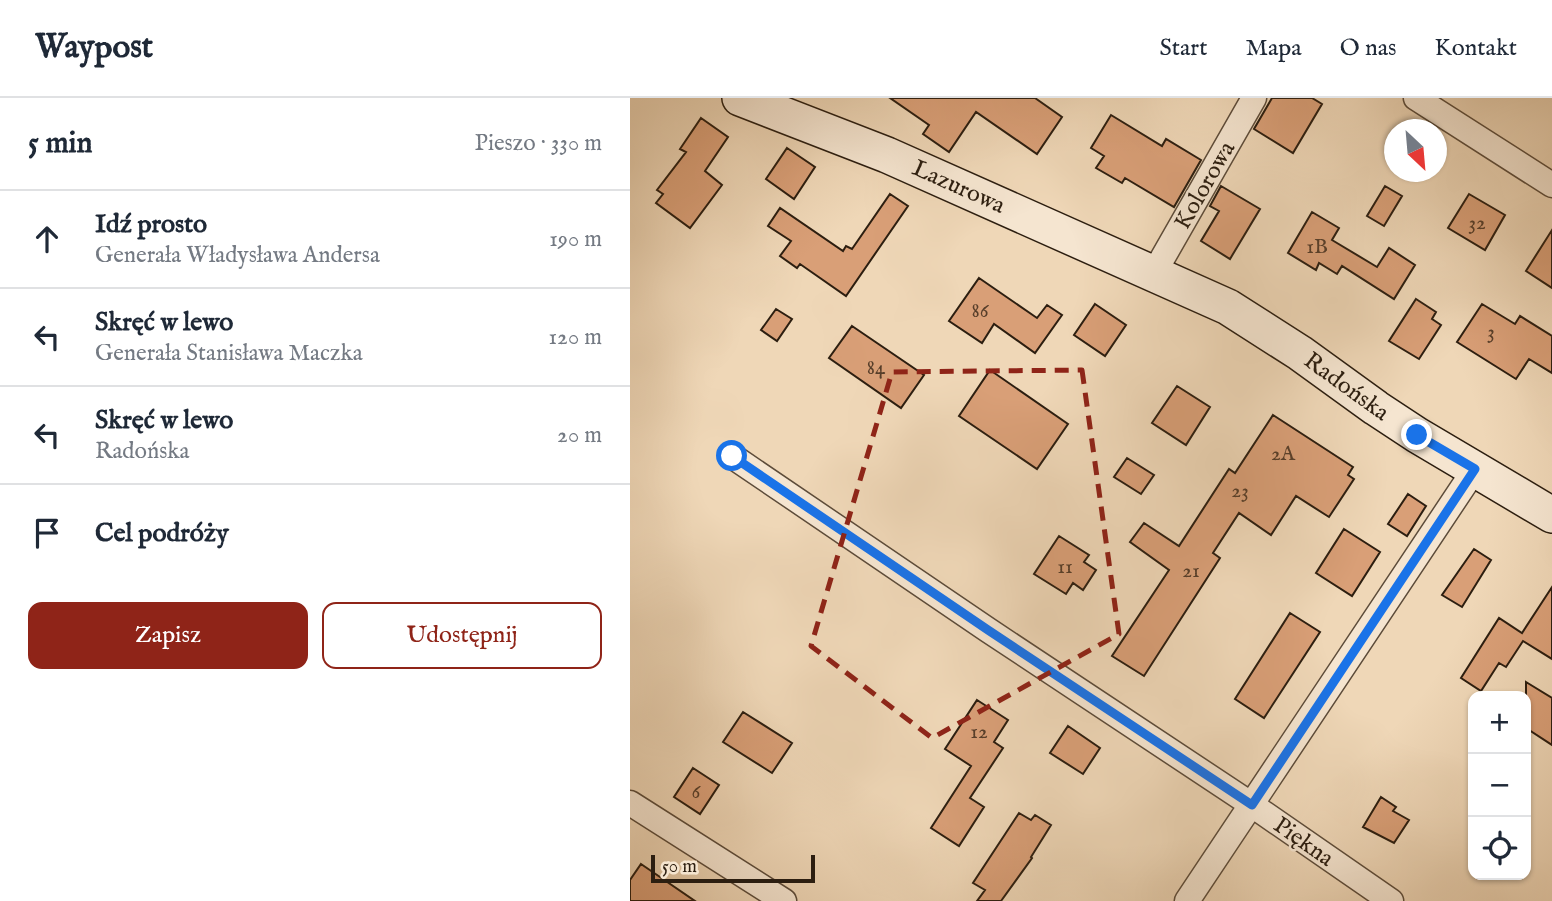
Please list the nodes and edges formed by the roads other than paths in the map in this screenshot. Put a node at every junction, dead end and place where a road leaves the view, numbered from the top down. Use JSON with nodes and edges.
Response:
{"nodes":[{"id":1,"x":740,"y":98,"type":"edge"},
{"id":2,"x":1254,"y":98,"type":"edge"},
{"id":3,"x":1416,"y":98,"type":"edge"},
{"id":4,"x":1552,"y":185,"type":"edge"},
{"id":5,"x":1164,"y":277,"type":"junction"},
{"id":6,"x":732,"y":456,"type":"dead end"},
{"id":7,"x":1475,"y":469,"type":"junction"},
{"id":8,"x":1552,"y":515,"type":"edge"},
{"id":9,"x":630,"y":803,"type":"edge"},
{"id":10,"x":1252,"y":805,"type":"junction"},
{"id":11,"x":784,"y":901,"type":"edge"},
{"id":12,"x":1187,"y":901,"type":"edge"},
{"id":13,"x":1391,"y":901,"type":"edge"}],
"edges":[{"from":1,"to":5,"type":"street","name":"Lazurowa"},
{"from":2,"to":5,"type":"street","name":"Kolorowa"},
{"from":3,"to":4,"type":"street"},
{"from":5,"to":7,"type":"street","name":"Radońska"},
{"from":6,"to":10,"type":"street","name":"Piękna"},
{"from":7,"to":8,"type":"street","name":"Radońska"},
{"from":7,"to":10,"type":"street"},
{"from":9,"to":11,"type":"street"},
{"from":10,"to":12,"type":"street"},
{"from":10,"to":13,"type":"street","name":"Piękna"}]}
